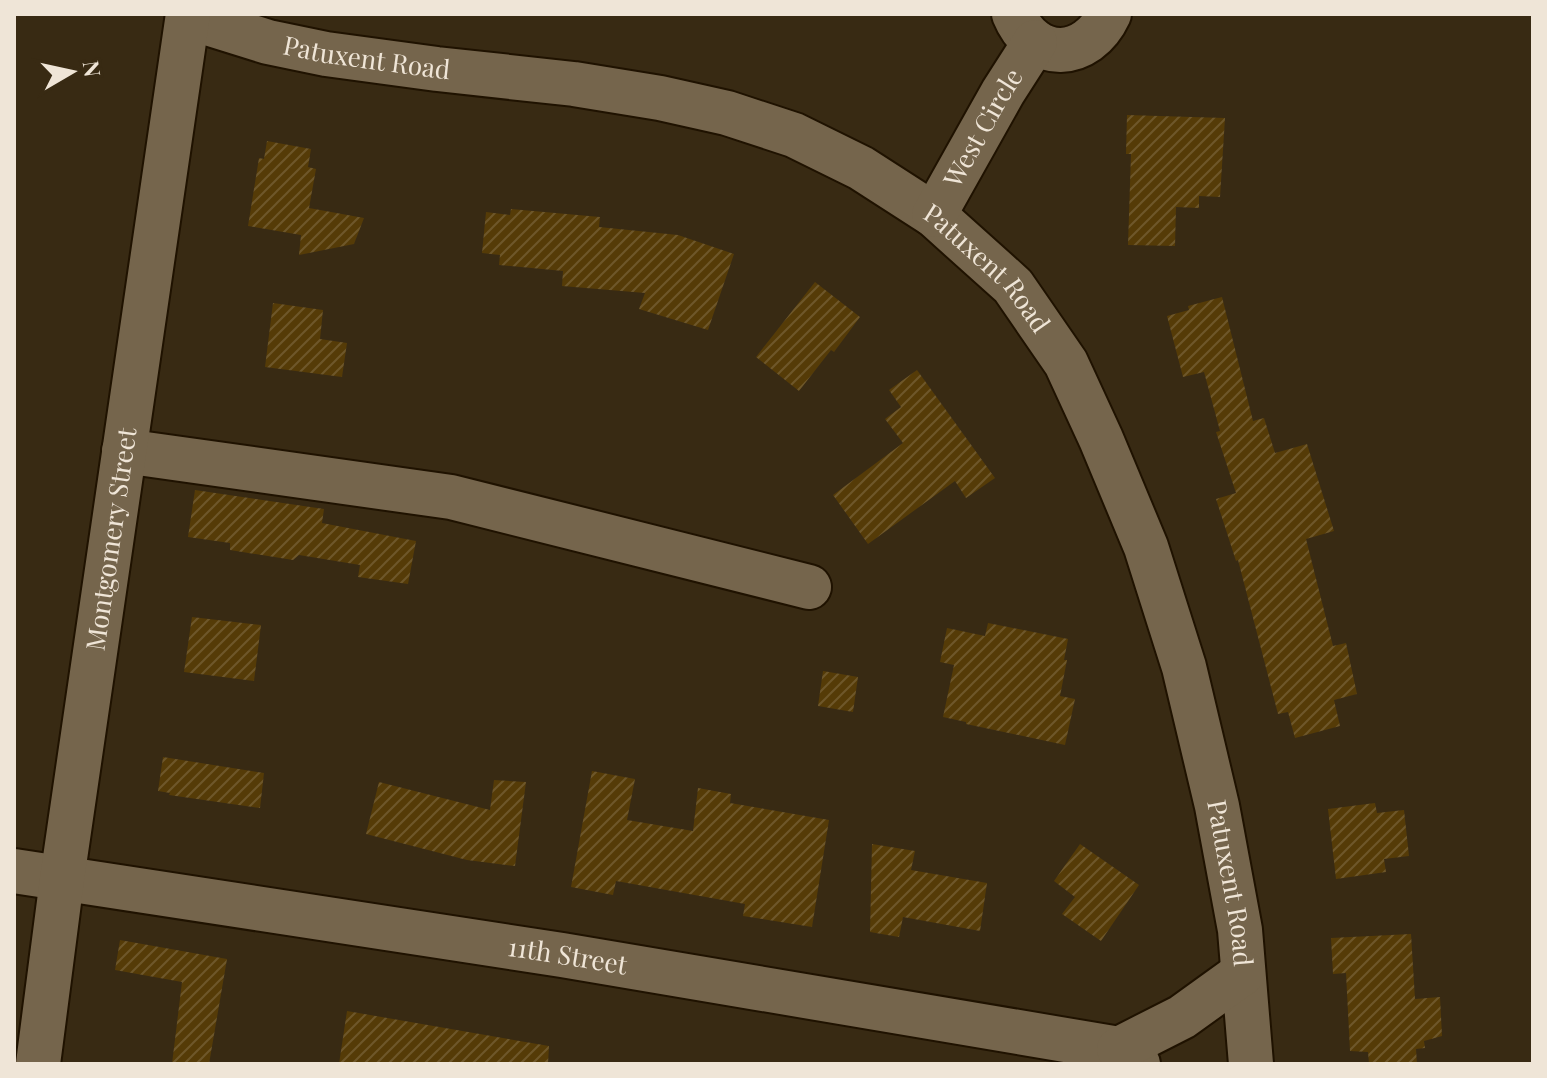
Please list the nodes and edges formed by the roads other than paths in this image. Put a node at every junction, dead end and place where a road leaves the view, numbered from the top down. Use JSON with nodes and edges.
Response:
{"nodes":[{"id":1,"x":1109,"y":14,"type":"edge"},
{"id":2,"x":188,"y":16,"type":"edge"},
{"id":3,"x":1025,"y":28,"type":"edge"},
{"id":4,"x":934,"y":215,"type":"junction"},
{"id":5,"x":124,"y":451,"type":"junction"},
{"id":6,"x":809,"y":587,"type":"dead end"},
{"id":7,"x":14,"y":871,"type":"edge"},
{"id":8,"x":62,"y":879,"type":"junction"},
{"id":9,"x":1243,"y":973,"type":"junction"},
{"id":10,"x":1022,"y":1048,"type":"edge"},
{"id":11,"x":1129,"y":1057,"type":"edge"},
{"id":12,"x":38,"y":1064,"type":"edge"},
{"id":13,"x":1251,"y":1064,"type":"edge"}],
"edges":[{"from":1,"to":3,"type":"street"},
{"from":2,"to":4,"type":"street","name":"Patuxent Road"},
{"from":2,"to":5,"type":"street","name":"Montgomery Street"},
{"from":3,"to":4,"type":"street","name":"West Circle"},
{"from":4,"to":9,"type":"street","name":"Patuxent Road"},
{"from":5,"to":6,"type":"street"},
{"from":5,"to":8,"type":"street","name":"Montgomery Street"},
{"from":7,"to":8,"type":"street","name":"11th Street"},
{"from":8,"to":10,"type":"street","name":"11th Street"},
{"from":8,"to":12,"type":"street","name":"Montgomery Street"},
{"from":9,"to":11,"type":"street","name":"11th Street"},
{"from":9,"to":13,"type":"street","name":"Patuxent Road"},
{"from":10,"to":11,"type":"street","name":"11th Street"}]}
